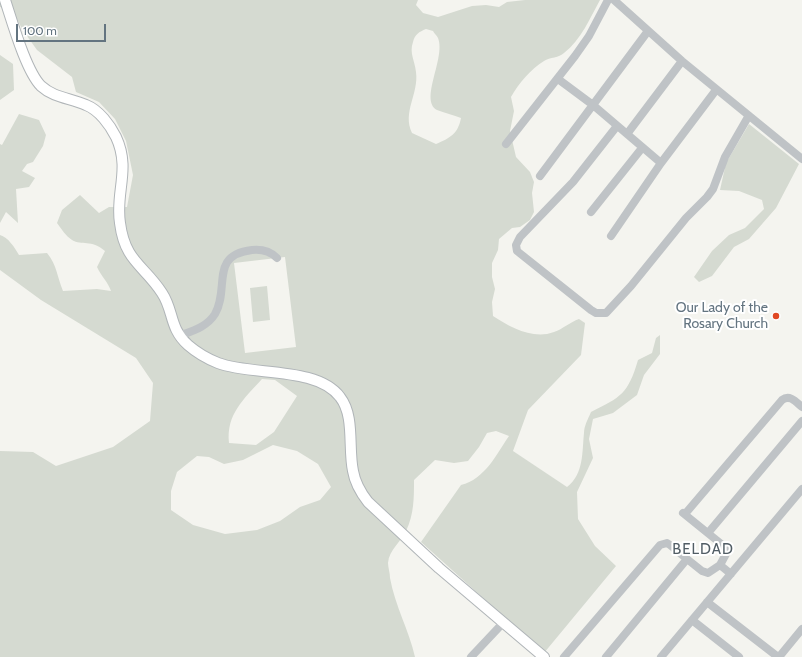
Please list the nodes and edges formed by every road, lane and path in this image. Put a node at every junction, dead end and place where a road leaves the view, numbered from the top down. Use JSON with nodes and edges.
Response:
{"nodes":[{"id":1,"x":5,"y":0,"type":"edge"},
{"id":2,"x":608,"y":0,"type":"edge"},
{"id":3,"x":614,"y":0,"type":"edge"},
{"id":4,"x":648,"y":31,"type":"junction"},
{"id":5,"x":682,"y":61,"type":"junction"},
{"id":6,"x":558,"y":79,"type":"junction"},
{"id":7,"x":716,"y":90,"type":"junction"},
{"id":8,"x":592,"y":105,"type":"junction"},
{"id":9,"x":748,"y":117,"type":"junction"},
{"id":10,"x":617,"y":126,"type":"junction"},
{"id":11,"x":627,"y":134,"type":"junction"},
{"id":12,"x":506,"y":144,"type":"dead end"},
{"id":13,"x":642,"y":148,"type":"junction"},
{"id":14,"x":802,"y":159,"type":"edge"},
{"id":15,"x":661,"y":163,"type":"junction"},
{"id":16,"x":540,"y":176,"type":"dead end"},
{"id":17,"x":591,"y":212,"type":"dead end"},
{"id":18,"x":611,"y":236,"type":"dead end"},
{"id":19,"x":277,"y":258,"type":"dead end"},
{"id":20,"x":180,"y":336,"type":"junction"},
{"id":21,"x":802,"y":407,"type":"edge"},
{"id":22,"x":802,"y":421,"type":"edge"},
{"id":23,"x":802,"y":489,"type":"edge"},
{"id":24,"x":708,"y":533,"type":"junction"},
{"id":25,"x":687,"y":559,"type":"junction"},
{"id":26,"x":720,"y":565,"type":"junction"},
{"id":27,"x":731,"y":574,"type":"junction"},
{"id":28,"x":707,"y":602,"type":"junction"},
{"id":29,"x":692,"y":620,"type":"junction"},
{"id":30,"x":503,"y":623,"type":"junction"},
{"id":31,"x":802,"y":629,"type":"edge"},
{"id":32,"x":471,"y":657,"type":"edge"},
{"id":33,"x":544,"y":657,"type":"edge"},
{"id":34,"x":564,"y":657,"type":"edge"},
{"id":35,"x":606,"y":657,"type":"edge"},
{"id":36,"x":661,"y":657,"type":"edge"},
{"id":37,"x":739,"y":657,"type":"edge"},
{"id":38,"x":779,"y":657,"type":"edge"}],
"edges":[{"from":1,"to":20,"type":"main road"},
{"from":2,"to":6,"type":"street"},
{"from":3,"to":4,"type":"street"},
{"from":4,"to":5,"type":"street"},
{"from":4,"to":8,"type":"street"},
{"from":5,"to":7,"type":"street"},
{"from":5,"to":11,"type":"street"},
{"from":6,"to":8,"type":"street"},
{"from":6,"to":12,"type":"street"},
{"from":7,"to":9,"type":"street"},
{"from":7,"to":15,"type":"street"},
{"from":8,"to":10,"type":"street"},
{"from":8,"to":16,"type":"street"},
{"from":9,"to":10,"type":"street"},
{"from":9,"to":14,"type":"street"},
{"from":10,"to":11,"type":"street"},
{"from":11,"to":13,"type":"street"},
{"from":13,"to":15,"type":"street"},
{"from":13,"to":17,"type":"street"},
{"from":15,"to":18,"type":"street"},
{"from":19,"to":20,"type":"street"},
{"from":20,"to":30,"type":"main road"},
{"from":21,"to":24,"type":"street"},
{"from":22,"to":24,"type":"street"},
{"from":23,"to":27,"type":"street"},
{"from":24,"to":26,"type":"street"},
{"from":25,"to":26,"type":"street"},
{"from":25,"to":34,"type":"street"},
{"from":25,"to":35,"type":"street"},
{"from":26,"to":27,"type":"street"},
{"from":27,"to":28,"type":"street"},
{"from":28,"to":29,"type":"street"},
{"from":28,"to":38,"type":"street"},
{"from":29,"to":36,"type":"street"},
{"from":29,"to":37,"type":"street"},
{"from":30,"to":32,"type":"street"},
{"from":30,"to":33,"type":"main road"},
{"from":31,"to":38,"type":"street"}]}
